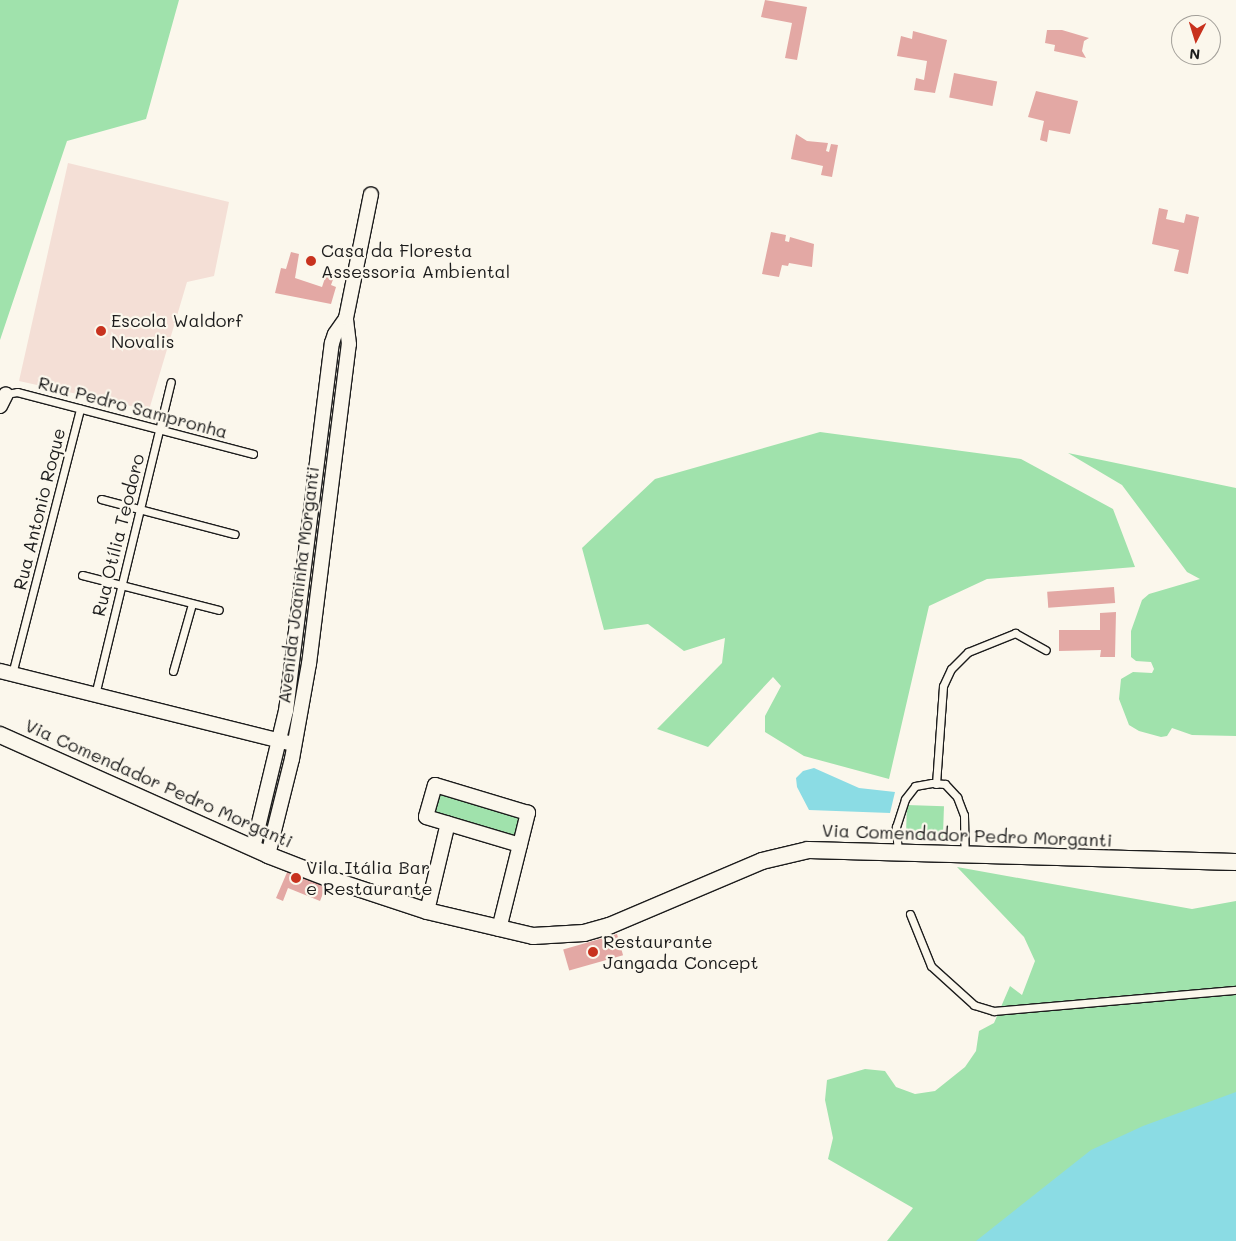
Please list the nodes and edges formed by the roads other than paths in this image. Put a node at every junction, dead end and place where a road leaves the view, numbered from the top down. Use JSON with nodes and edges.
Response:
{"nodes":[{"id":1,"x":371,"y":194,"type":"dead end"},
{"id":2,"x":171,"y":382,"type":"dead end"},
{"id":3,"x":3,"y":400,"type":"edge"},
{"id":4,"x":80,"y":409,"type":"junction"},
{"id":5,"x":160,"y":429,"type":"junction"},
{"id":6,"x":330,"y":434,"type":"junction"},
{"id":7,"x":253,"y":454,"type":"dead end"},
{"id":8,"x":101,"y":499,"type":"dead end"},
{"id":9,"x":140,"y":509,"type":"junction"},
{"id":10,"x":234,"y":534,"type":"dead end"},
{"id":11,"x":82,"y":575,"type":"dead end"},
{"id":12,"x":122,"y":586,"type":"junction"},
{"id":13,"x":192,"y":604,"type":"junction"},
{"id":14,"x":219,"y":610,"type":"dead end"},
{"id":15,"x":1046,"y":650,"type":"dead end"},
{"id":16,"x":173,"y":670,"type":"dead end"},
{"id":17,"x":6,"y":672,"type":"edge"},
{"id":18,"x":95,"y":695,"type":"junction"},
{"id":19,"x":0,"y":735,"type":"edge"},
{"id":20,"x":280,"y":742,"type":"junction"},
{"id":21,"x":295,"y":744,"type":"junction"},
{"id":22,"x":936,"y":784,"type":"junction"},
{"id":23,"x":448,"y":824,"type":"junction"},
{"id":24,"x":520,"y":845,"type":"junction"},
{"id":25,"x":261,"y":851,"type":"junction"},
{"id":26,"x":898,"y":852,"type":"junction"},
{"id":27,"x":965,"y":854,"type":"junction"},
{"id":28,"x":1236,"y":862,"type":"edge"},
{"id":29,"x":427,"y":911,"type":"junction"},
{"id":30,"x":910,"y":914,"type":"dead end"},
{"id":31,"x":499,"y":929,"type":"junction"},
{"id":32,"x":1236,"y":990,"type":"edge"}],
"edges":[{"from":1,"to":6,"type":"street","name":"Avenida Joaninha Morganti"},
{"from":2,"to":5,"type":"lane","name":"Rua Otília Teodoro"},
{"from":3,"to":4,"type":"lane","name":"Rua Pedro Sampronha"},
{"from":4,"to":5,"type":"lane","name":"Rua Pedro Sampronha"},
{"from":4,"to":17,"type":"lane","name":"Rua Antonio Roque"},
{"from":5,"to":7,"type":"lane","name":"Rua Pedro Sampronha"},
{"from":5,"to":9,"type":"lane","name":"Rua Otília Teodoro"},
{"from":6,"to":20,"type":"street","name":"Avenida Joaninha Morganti"},
{"from":6,"to":21,"type":"street","name":"Avenida Joaninha Morganti"},
{"from":8,"to":9,"type":"lane"},
{"from":9,"to":10,"type":"lane"},
{"from":9,"to":12,"type":"lane","name":"Rua Otília Teodoro"},
{"from":11,"to":12,"type":"lane"},
{"from":12,"to":13,"type":"lane"},
{"from":12,"to":18,"type":"lane","name":"Rua Otília Teodoro"},
{"from":13,"to":14,"type":"lane"},
{"from":13,"to":16,"type":"lane"},
{"from":15,"to":22,"type":"lane"},
{"from":17,"to":18,"type":"street"},
{"from":18,"to":20,"type":"street"},
{"from":19,"to":25,"type":"street","name":"Via Comendador Pedro Morganti"},
{"from":20,"to":21,"type":"street"},
{"from":20,"to":25,"type":"street","name":"Avenida Joaninha Morganti"},
{"from":21,"to":25,"type":"street","name":"Avenida Joaninha Morganti"},
{"from":22,"to":26,"type":"lane"},
{"from":22,"to":27,"type":"lane"},
{"from":23,"to":24,"type":"street"},
{"from":23,"to":24,"type":"street"},
{"from":23,"to":29,"type":"street"},
{"from":24,"to":31,"type":"street"},
{"from":25,"to":29,"type":"street","name":"Via Comendador Pedro Morganti"},
{"from":26,"to":27,"type":"street","name":"Via Comendador Pedro Morganti"},
{"from":26,"to":31,"type":"street","name":"Via Comendador Pedro Morganti"},
{"from":27,"to":28,"type":"street","name":"Via Comendador Pedro Morganti"},
{"from":29,"to":31,"type":"street","name":"Via Comendador Pedro Morganti"},
{"from":30,"to":32,"type":"lane"}]}
